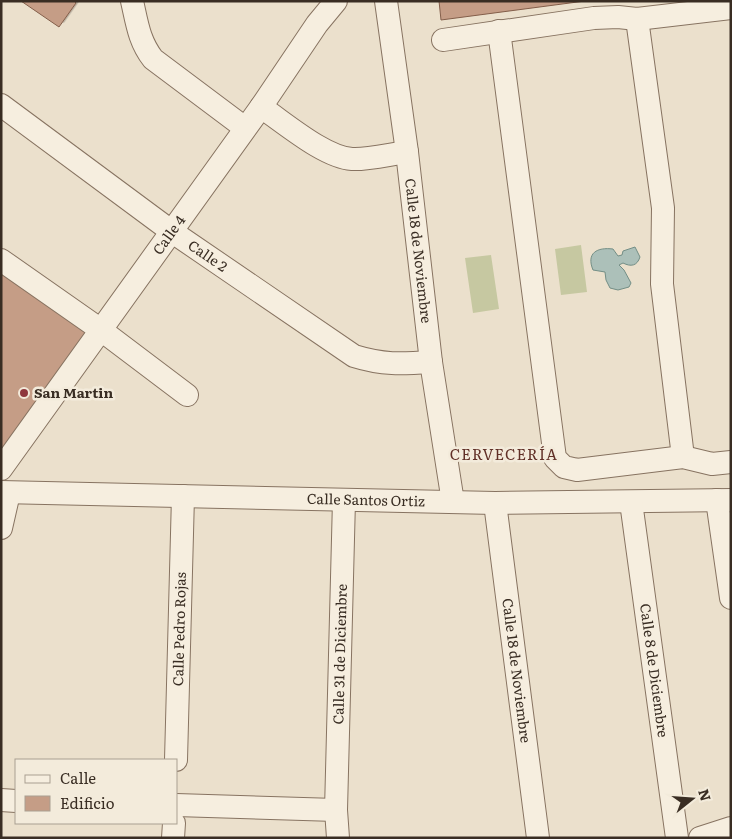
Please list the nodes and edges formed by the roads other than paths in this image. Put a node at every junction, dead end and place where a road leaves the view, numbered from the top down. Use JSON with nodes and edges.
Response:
{"nodes":[{"id":1,"x":132,"y":1,"type":"edge"},
{"id":2,"x":336,"y":1,"type":"edge"},
{"id":3,"x":386,"y":1,"type":"edge"},
{"id":4,"x":731,"y":8,"type":"edge"},
{"id":5,"x":637,"y":19,"type":"junction"},
{"id":6,"x":499,"y":31,"type":"junction"},
{"id":7,"x":442,"y":40,"type":"dead end"},
{"id":8,"x":1,"y":105,"type":"edge"},
{"id":9,"x":261,"y":107,"type":"junction"},
{"id":10,"x":245,"y":128,"type":"junction"},
{"id":11,"x":407,"y":152,"type":"junction"},
{"id":12,"x":171,"y":231,"type":"junction"},
{"id":13,"x":1,"y":260,"type":"edge"},
{"id":14,"x":101,"y":330,"type":"junction"},
{"id":15,"x":431,"y":362,"type":"junction"},
{"id":16,"x":187,"y":395,"type":"dead end"},
{"id":17,"x":683,"y":457,"type":"junction"},
{"id":18,"x":731,"y":462,"type":"edge"},
{"id":19,"x":1,"y":468,"type":"edge"},
{"id":20,"x":5,"y":492,"type":"edge"},
{"id":21,"x":183,"y":496,"type":"junction"},
{"id":22,"x":344,"y":500,"type":"junction"},
{"id":23,"x":724,"y":500,"type":"edge"},
{"id":24,"x":453,"y":502,"type":"junction"},
{"id":25,"x":631,"y":502,"type":"junction"},
{"id":26,"x":494,"y":503,"type":"junction"},
{"id":27,"x":1,"y":528,"type":"edge"},
{"id":28,"x":731,"y":598,"type":"edge"},
{"id":29,"x":176,"y":759,"type":"edge"},
{"id":30,"x":1,"y":800,"type":"edge"},
{"id":31,"x":15,"y":800,"type":"edge"},
{"id":32,"x":178,"y":805,"type":"edge"},
{"id":33,"x":336,"y":810,"type":"junction"},
{"id":34,"x":174,"y":824,"type":"edge"},
{"id":35,"x":731,"y":828,"type":"edge"},
{"id":36,"x":173,"y":838,"type":"edge"},
{"id":37,"x":338,"y":838,"type":"edge"},
{"id":38,"x":538,"y":838,"type":"edge"},
{"id":39,"x":677,"y":838,"type":"edge"},
{"id":40,"x":700,"y":838,"type":"edge"}],
"edges":[{"from":1,"to":10,"type":"street"},
{"from":2,"to":9,"type":"street","name":"Calle 4"},
{"from":3,"to":11,"type":"street","name":"Calle 18 de Noviembre"},
{"from":4,"to":5,"type":"street"},
{"from":5,"to":6,"type":"street"},
{"from":5,"to":17,"type":"street"},
{"from":6,"to":7,"type":"street"},
{"from":6,"to":17,"type":"street"},
{"from":8,"to":12,"type":"street","name":"Calle 2"},
{"from":9,"to":10,"type":"street","name":"Calle 4"},
{"from":9,"to":11,"type":"street"},
{"from":10,"to":12,"type":"street","name":"Calle 4"},
{"from":11,"to":15,"type":"street","name":"Calle 18 de Noviembre"},
{"from":12,"to":14,"type":"street","name":"Calle 4"},
{"from":12,"to":15,"type":"street","name":"Calle 2"},
{"from":13,"to":14,"type":"street"},
{"from":14,"to":16,"type":"street"},
{"from":14,"to":19,"type":"street","name":"Calle 4"},
{"from":15,"to":24,"type":"street","name":"Calle 18 de Noviembre"},
{"from":17,"to":18,"type":"street"},
{"from":20,"to":21,"type":"street","name":"Calle Santos Ortiz"},
{"from":20,"to":27,"type":"street"},
{"from":21,"to":22,"type":"street","name":"Calle Santos Ortiz"},
{"from":21,"to":29,"type":"street","name":"Calle Pedro Rojas"},
{"from":22,"to":24,"type":"street","name":"Calle Santos Ortiz"},
{"from":22,"to":33,"type":"street","name":"Calle 31 de Diciembre"},
{"from":23,"to":25,"type":"street","name":"Calle Santos Ortiz"},
{"from":23,"to":28,"type":"street"},
{"from":24,"to":26,"type":"street","name":"Calle Santos Ortiz"},
{"from":25,"to":26,"type":"street","name":"Calle Santos Ortiz"},
{"from":25,"to":39,"type":"street","name":"Calle 8 de Diciembre"},
{"from":26,"to":38,"type":"street","name":"Calle 18 de Noviembre"},
{"from":30,"to":31,"type":"street"},
{"from":32,"to":33,"type":"street"},
{"from":33,"to":37,"type":"street","name":"Calle 31 de Diciembre"},
{"from":34,"to":36,"type":"street"},
{"from":35,"to":40,"type":"street"}]}
